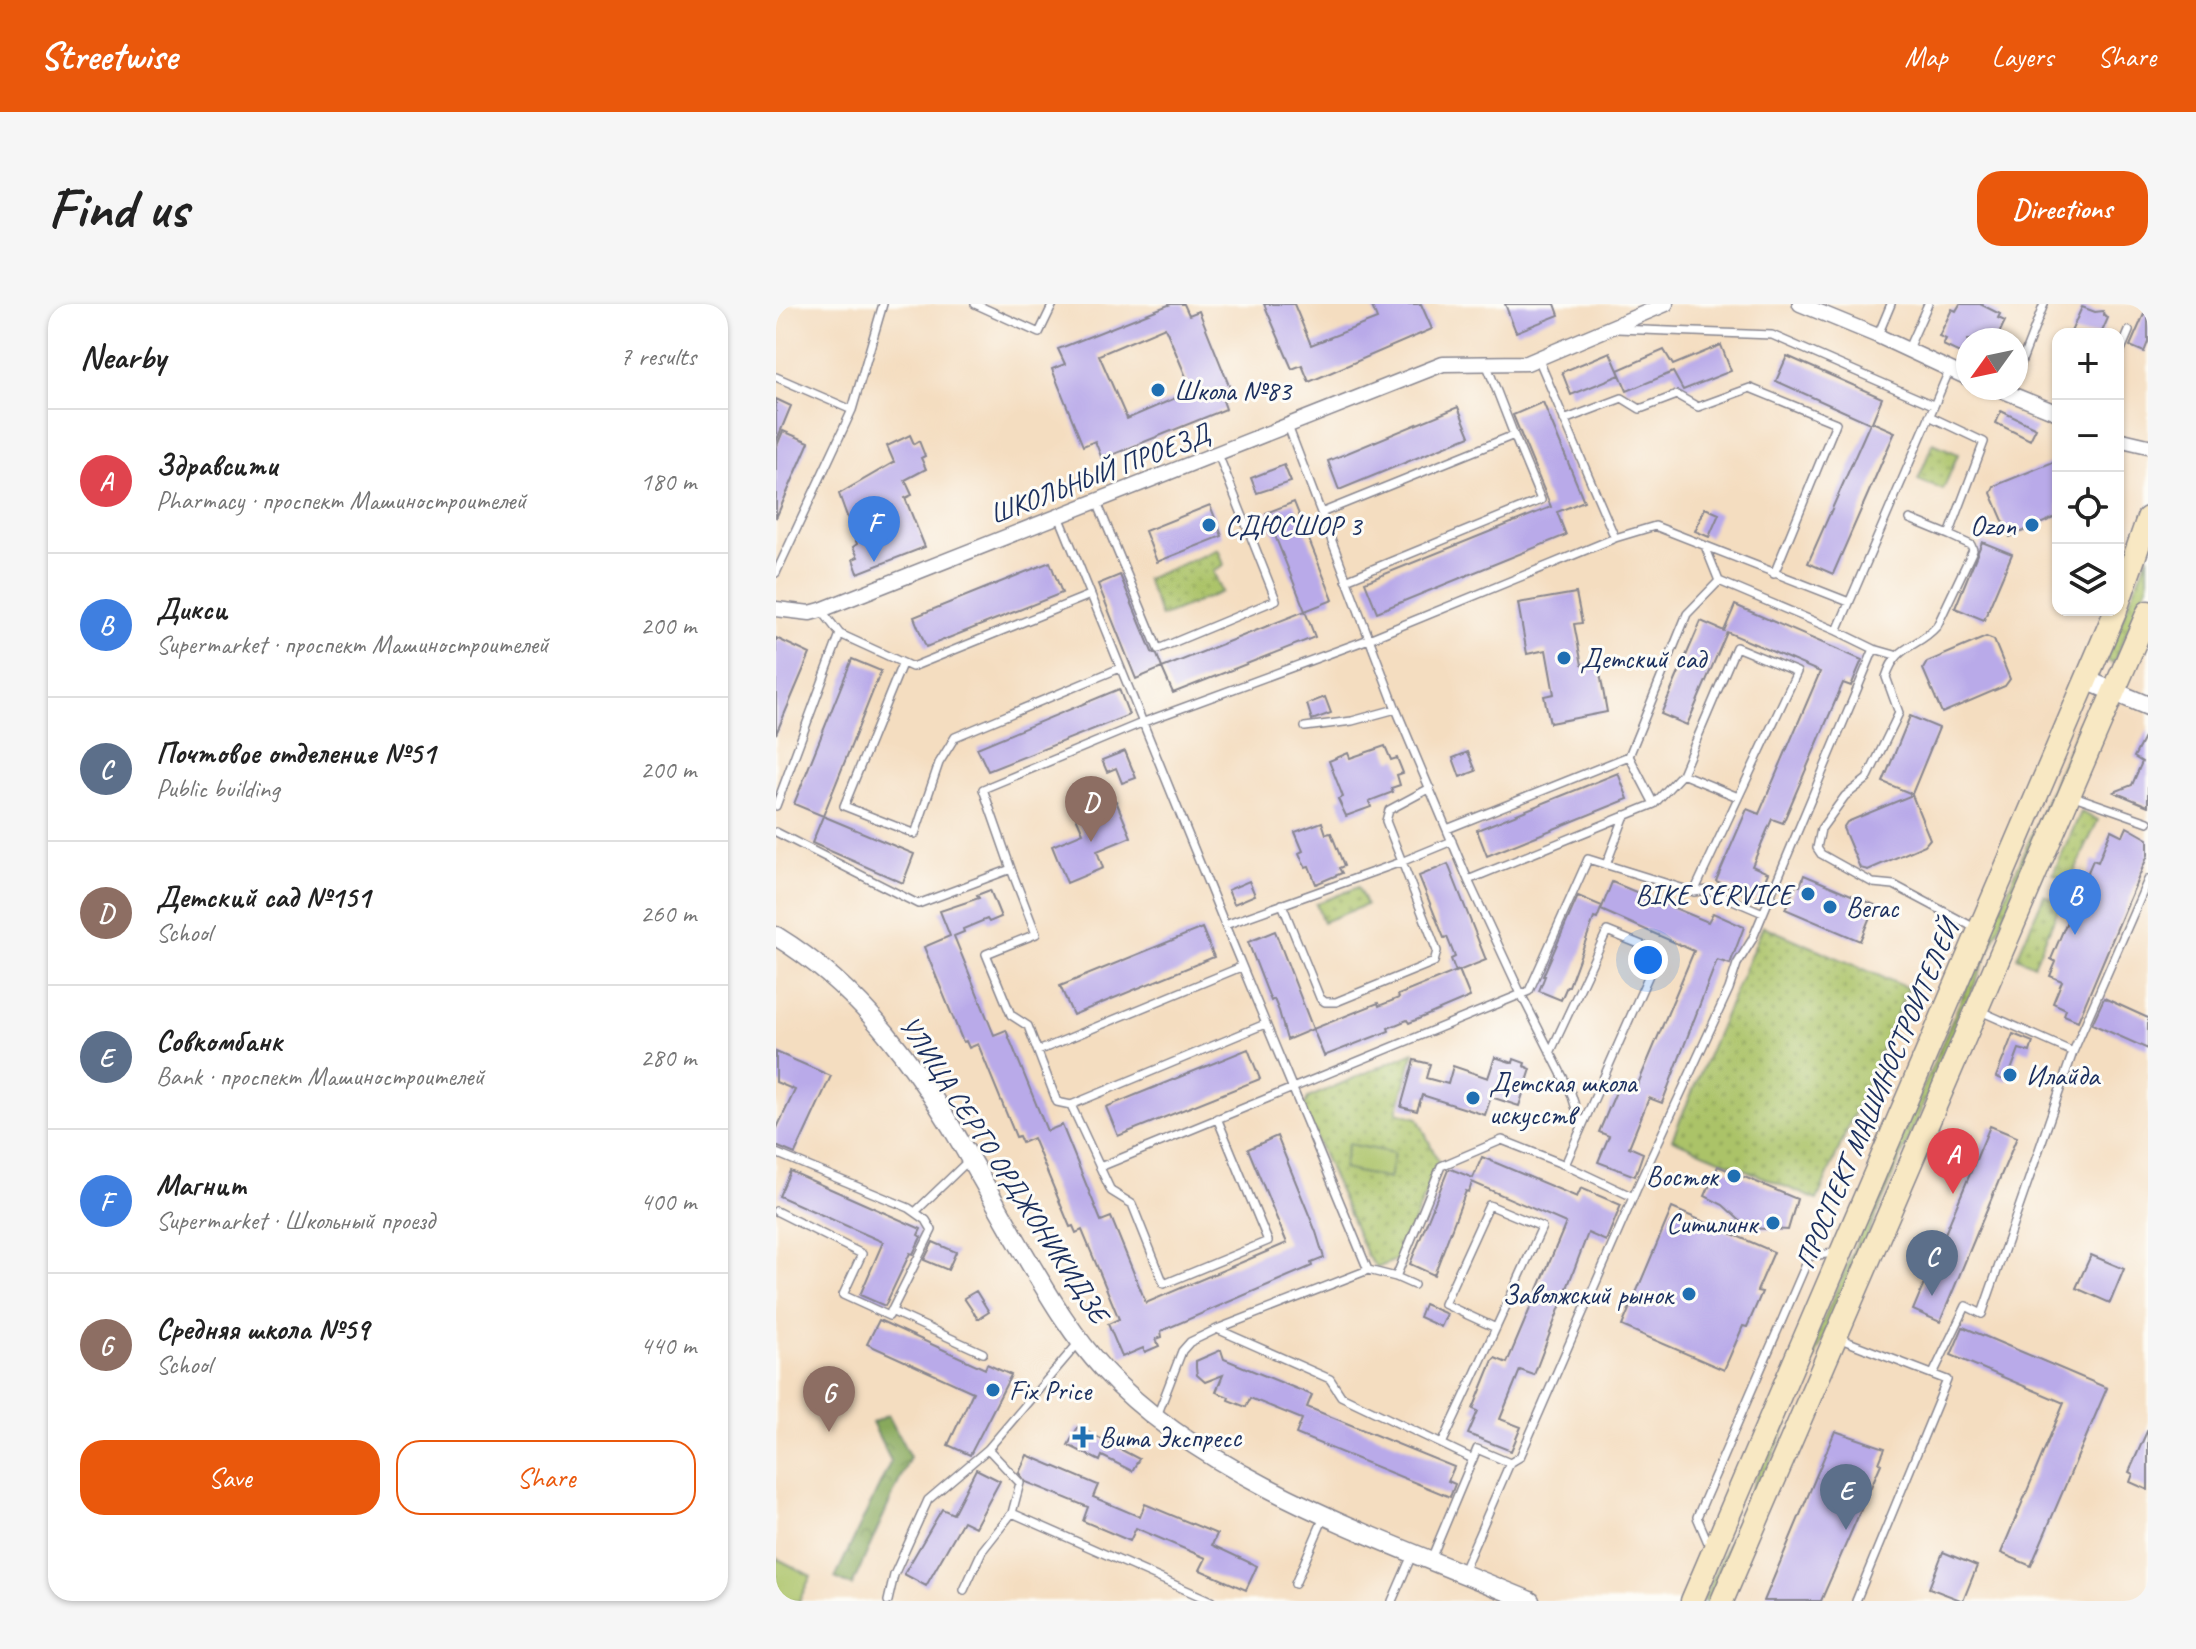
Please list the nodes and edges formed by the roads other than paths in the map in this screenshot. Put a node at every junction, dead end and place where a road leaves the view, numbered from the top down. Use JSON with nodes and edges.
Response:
{"nodes":[{"id":1,"x":883,"y":304,"type":"edge"},
{"id":2,"x":975,"y":304,"type":"edge"},
{"id":3,"x":1053,"y":304,"type":"edge"},
{"id":4,"x":1666,"y":304,"type":"edge"},
{"id":5,"x":1800,"y":304,"type":"edge"},
{"id":6,"x":1891,"y":304,"type":"edge"},
{"id":7,"x":1928,"y":304,"type":"edge"},
{"id":8,"x":2044,"y":304,"type":"edge"},
{"id":9,"x":1607,"y":329,"type":"junction"},
{"id":10,"x":2129,"y":331,"type":"dead end"},
{"id":11,"x":1878,"y":336,"type":"junction"},
{"id":12,"x":2124,"y":343,"type":"edge"},
{"id":13,"x":2028,"y":345,"type":"edge"},
{"id":14,"x":1907,"y":351,"type":"junction"},
{"id":15,"x":1538,"y":358,"type":"junction"},
{"id":16,"x":1486,"y":363,"type":"junction"},
{"id":17,"x":1949,"y":371,"type":"junction"},
{"id":18,"x":1956,"y":374,"type":"edge"},
{"id":19,"x":776,"y":377,"type":"edge"},
{"id":20,"x":2028,"y":400,"type":"edge"},
{"id":21,"x":1933,"y":405,"type":"junction"},
{"id":22,"x":852,"y":410,"type":"junction"},
{"id":23,"x":2052,"y":410,"type":"edge"},
{"id":24,"x":1929,"y":416,"type":"junction"},
{"id":25,"x":1564,"y":420,"type":"junction"},
{"id":26,"x":1288,"y":426,"type":"junction"},
{"id":27,"x":1514,"y":435,"type":"junction"},
{"id":28,"x":2124,"y":440,"type":"edge"},
{"id":29,"x":2148,"y":446,"type":"edge"},
{"id":30,"x":1218,"y":454,"type":"junction"},
{"id":31,"x":1097,"y":502,"type":"junction"},
{"id":32,"x":1321,"y":513,"type":"junction"},
{"id":33,"x":1059,"y":516,"type":"junction"},
{"id":34,"x":2148,"y":518,"type":"edge"},
{"id":35,"x":1910,"y":519,"type":"dead end"},
{"id":36,"x":1949,"y":535,"type":"junction"},
{"id":37,"x":1615,"y":538,"type":"junction"},
{"id":38,"x":1705,"y":546,"type":"junction"},
{"id":39,"x":2142,"y":557,"type":"edge"},
{"id":40,"x":776,"y":573,"type":"edge"},
{"id":41,"x":1774,"y":574,"type":"junction"},
{"id":42,"x":1346,"y":580,"type":"junction"},
{"id":43,"x":1719,"y":581,"type":"junction"},
{"id":44,"x":2124,"y":592,"type":"edge"},
{"id":45,"x":1090,"y":595,"type":"junction"},
{"id":46,"x":1849,"y":602,"type":"junction"},
{"id":47,"x":776,"y":609,"type":"edge"},
{"id":48,"x":821,"y":610,"type":"junction"},
{"id":49,"x":2148,"y":612,"type":"edge"},
{"id":50,"x":2113,"y":616,"type":"edge"},
{"id":51,"x":1837,"y":631,"type":"junction"},
{"id":52,"x":840,"y":634,"type":"junction"},
{"id":53,"x":1369,"y":639,"type":"junction"},
{"id":54,"x":1874,"y":649,"type":"junction"},
{"id":55,"x":1895,"y":655,"type":"junction"},
{"id":56,"x":902,"y":664,"type":"junction"},
{"id":57,"x":1120,"y":668,"type":"junction"},
{"id":58,"x":2086,"y":680,"type":"junction"},
{"id":59,"x":2113,"y":692,"type":"junction"},
{"id":60,"x":2148,"y":706,"type":"edge"},
{"id":61,"x":1396,"y":709,"type":"junction"},
{"id":62,"x":1144,"y":722,"type":"junction"},
{"id":63,"x":1305,"y":727,"type":"dead end"},
{"id":64,"x":1629,"y":756,"type":"junction"},
{"id":65,"x":1682,"y":774,"type":"junction"},
{"id":66,"x":1430,"y":788,"type":"junction"},
{"id":67,"x":2069,"y":794,"type":"junction"},
{"id":68,"x":1738,"y":797,"type":"junction"},
{"id":69,"x":1654,"y":804,"type":"junction"},
{"id":70,"x":776,"y":806,"type":"edge"},
{"id":71,"x":1625,"y":815,"type":"junction"},
{"id":72,"x":2148,"y":822,"type":"edge"},
{"id":73,"x":1447,"y":829,"type":"junction"},
{"id":74,"x":776,"y":832,"type":"edge"},
{"id":75,"x":1452,"y":841,"type":"junction"},
{"id":76,"x":1401,"y":862,"type":"junction"},
{"id":77,"x":1606,"y":865,"type":"junction"},
{"id":78,"x":1011,"y":869,"type":"junction"},
{"id":79,"x":1468,"y":880,"type":"junction"},
{"id":80,"x":2148,"y":880,"type":"edge"},
{"id":81,"x":1694,"y":892,"type":"junction"},
{"id":82,"x":1282,"y":904,"type":"junction"},
{"id":83,"x":1763,"y":913,"type":"junction"},
{"id":84,"x":1225,"y":925,"type":"junction"},
{"id":85,"x":1979,"y":930,"type":"junction"},
{"id":86,"x":776,"y":936,"type":"edge"},
{"id":87,"x":1241,"y":967,"type":"junction"},
{"id":88,"x":1521,"y":994,"type":"junction"},
{"id":89,"x":1976,"y":1009,"type":"junction"},
{"id":90,"x":1265,"y":1024,"type":"junction"},
{"id":91,"x":1038,"y":1051,"type":"junction"},
{"id":92,"x":2073,"y":1052,"type":"junction"},
{"id":93,"x":1550,"y":1053,"type":"junction"},
{"id":94,"x":1291,"y":1088,"type":"junction"},
{"id":95,"x":1071,"y":1105,"type":"junction"},
{"id":96,"x":1217,"y":1118,"type":"junction"},
{"id":97,"x":1581,"y":1125,"type":"junction"},
{"id":98,"x":776,"y":1153,"type":"edge"},
{"id":99,"x":970,"y":1160,"type":"junction"},
{"id":100,"x":1565,"y":1165,"type":"junction"},
{"id":101,"x":1100,"y":1167,"type":"junction"},
{"id":102,"x":1633,"y":1197,"type":"junction"},
{"id":103,"x":776,"y":1211,"type":"edge"},
{"id":104,"x":915,"y":1212,"type":"junction"},
{"id":105,"x":1368,"y":1270,"type":"junction"},
{"id":106,"x":1396,"y":1277,"type":"junction"},
{"id":107,"x":1414,"y":1285,"type":"dead end"},
{"id":108,"x":891,"y":1311,"type":"junction"},
{"id":109,"x":1496,"y":1328,"type":"junction"},
{"id":110,"x":1217,"y":1329,"type":"junction"},
{"id":111,"x":1836,"y":1337,"type":"junction"},
{"id":112,"x":1080,"y":1341,"type":"junction"},
{"id":113,"x":983,"y":1353,"type":"dead end"},
{"id":114,"x":1933,"y":1374,"type":"junction"},
{"id":115,"x":1156,"y":1418,"type":"junction"},
{"id":116,"x":1442,"y":1444,"type":"junction"},
{"id":117,"x":988,"y":1449,"type":"junction"},
{"id":118,"x":1473,"y":1459,"type":"junction"},
{"id":119,"x":1510,"y":1463,"type":"junction"},
{"id":120,"x":1012,"y":1513,"type":"junction"},
{"id":121,"x":1325,"y":1514,"type":"junction"},
{"id":122,"x":1422,"y":1555,"type":"junction"},
{"id":123,"x":1462,"y":1572,"type":"junction"},
{"id":124,"x":1295,"y":1584,"type":"dead end"},
{"id":125,"x":964,"y":1590,"type":"dead end"},
{"id":126,"x":888,"y":1601,"type":"edge"},
{"id":127,"x":1211,"y":1601,"type":"edge"},
{"id":128,"x":1392,"y":1601,"type":"edge"},
{"id":129,"x":1530,"y":1601,"type":"edge"},
{"id":130,"x":1692,"y":1601,"type":"edge"},
{"id":131,"x":1722,"y":1601,"type":"edge"},
{"id":132,"x":1856,"y":1601,"type":"edge"}],
"edges":[{"from":1,"to":22,"type":"lane"},
{"from":2,"to":3,"type":"lane"},
{"from":4,"to":9,"type":"street","name":"ШКОЛЬНЫЙ ПРОЕЗД"},
{"from":5,"to":11,"type":"street"},
{"from":6,"to":11,"type":"lane"},
{"from":7,"to":14,"type":"lane"},
{"from":8,"to":13,"type":"lane"},
{"from":9,"to":15,"type":"street","name":"ШКОЛЬНЫЙ ПРОЕЗД"},
{"from":9,"to":21,"type":"lane"},
{"from":10,"to":12,"type":"lane"},
{"from":11,"to":14,"type":"street"},
{"from":14,"to":17,"type":"street"},
{"from":15,"to":16,"type":"street","name":"ШКОЛЬНЫЙ ПРОЕЗД"},
{"from":15,"to":25,"type":"lane"},
{"from":16,"to":26,"type":"street","name":"ШКОЛЬНЫЙ ПРОЕЗД"},
{"from":16,"to":27,"type":"lane"},
{"from":17,"to":18,"type":"street"},
{"from":17,"to":21,"type":"lane"},
{"from":19,"to":22,"type":"lane"},
{"from":20,"to":23,"type":"street"},
{"from":21,"to":24,"type":"lane"},
{"from":22,"to":40,"type":"lane"},
{"from":24,"to":36,"type":"lane"},
{"from":24,"to":46,"type":"lane"},
{"from":25,"to":37,"type":"lane"},
{"from":25,"to":41,"type":"lane"},
{"from":26,"to":30,"type":"street","name":"ШКОЛЬНЫЙ ПРОЕЗД"},
{"from":26,"to":32,"type":"lane"},
{"from":27,"to":32,"type":"lane"},
{"from":27,"to":42,"type":"lane"},
{"from":28,"to":29,"type":"street"},
{"from":30,"to":31,"type":"street","name":"ШКОЛЬНЫЙ ПРОЕЗД"},
{"from":30,"to":31,"type":"lane"},
{"from":31,"to":33,"type":"street","name":"ШКОЛЬНЫЙ ПРОЕЗД"},
{"from":32,"to":42,"type":"lane"},
{"from":33,"to":45,"type":"lane"},
{"from":33,"to":48,"type":"street","name":"ШКОЛЬНЫЙ ПРОЕЗД"},
{"from":34,"to":39,"type":"main road"},
{"from":35,"to":36,"type":"lane"},
{"from":36,"to":55,"type":"lane"},
{"from":37,"to":38,"type":"lane"},
{"from":37,"to":53,"type":"lane"},
{"from":38,"to":41,"type":"lane"},
{"from":38,"to":43,"type":"lane"},
{"from":39,"to":44,"type":"main road"},
{"from":41,"to":46,"type":"lane"},
{"from":42,"to":53,"type":"lane"},
{"from":43,"to":51,"type":"lane"},
{"from":43,"to":64,"type":"lane"},
{"from":45,"to":56,"type":"lane"},
{"from":45,"to":57,"type":"lane"},
{"from":46,"to":51,"type":"lane"},
{"from":47,"to":48,"type":"street","name":"ШКОЛЬНЫЙ ПРОЕЗД"},
{"from":48,"to":52,"type":"lane"},
{"from":49,"to":59,"type":"main road","name":"ПРОСПЕКТ МАШИНОСТРОИТЕЛЕЙ"},
{"from":50,"to":58,"type":"main road","name":"ПРОСПЕКТ МАШИНОСТРОИТЕЛЕЙ"},
{"from":51,"to":54,"type":"lane"},
{"from":52,"to":56,"type":"lane"},
{"from":52,"to":70,"type":"lane"},
{"from":53,"to":61,"type":"lane"},
{"from":53,"to":62,"type":"lane"},
{"from":54,"to":55,"type":"lane"},
{"from":54,"to":83,"type":"lane"},
{"from":55,"to":85,"type":"lane"},
{"from":56,"to":57,"type":"lane"},
{"from":57,"to":62,"type":"lane"},
{"from":58,"to":59,"type":"street"},
{"from":58,"to":85,"type":"main road","name":"ПРОСПЕКТ МАШИНОСТРОИТЕЛЕЙ"},
{"from":59,"to":60,"type":"street"},
{"from":59,"to":67,"type":"main road","name":"ПРОСПЕКТ МАШИНОСТРОИТЕЛЕЙ"},
{"from":61,"to":63,"type":"lane"},
{"from":61,"to":66,"type":"lane"},
{"from":62,"to":78,"type":"lane"},
{"from":62,"to":84,"type":"lane"},
{"from":64,"to":69,"type":"lane"},
{"from":64,"to":73,"type":"lane"},
{"from":65,"to":68,"type":"lane"},
{"from":65,"to":68,"type":"lane"},
{"from":65,"to":69,"type":"lane"},
{"from":66,"to":73,"type":"lane"},
{"from":66,"to":76,"type":"lane"},
{"from":67,"to":72,"type":"lane"},
{"from":67,"to":89,"type":"main road","name":"ПРОСПЕКТ МАШИНОСТРОИТЕЛЕЙ"},
{"from":68,"to":81,"type":"lane"},
{"from":69,"to":71,"type":"lane"},
{"from":71,"to":77,"type":"lane"},
{"from":71,"to":79,"type":"lane"},
{"from":73,"to":75,"type":"lane"},
{"from":74,"to":78,"type":"lane"},
{"from":75,"to":76,"type":"lane"},
{"from":75,"to":79,"type":"lane"},
{"from":76,"to":82,"type":"lane"},
{"from":76,"to":82,"type":"lane"},
{"from":77,"to":81,"type":"lane"},
{"from":77,"to":88,"type":"lane"},
{"from":78,"to":91,"type":"lane"},
{"from":79,"to":88,"type":"lane"},
{"from":80,"to":92,"type":"lane"},
{"from":81,"to":83,"type":"lane"},
{"from":82,"to":84,"type":"lane"},
{"from":83,"to":102,"type":"lane"},
{"from":84,"to":87,"type":"lane"},
{"from":85,"to":130,"type":"main road","name":"ПРОСПЕКТ МАШИНОСТРОИТЕЛЕЙ"},
{"from":86,"to":99,"type":"street","name":"УЛИЦА СЕРГО ОРДЖОНИКИДЗЕ"},
{"from":87,"to":90,"type":"lane"},
{"from":87,"to":91,"type":"lane"},
{"from":88,"to":93,"type":"lane"},
{"from":88,"to":94,"type":"lane"},
{"from":89,"to":92,"type":"lane"},
{"from":89,"to":111,"type":"main road","name":"ПРОСПЕКТ МАШИНОСТРОИТЕЛЕЙ"},
{"from":90,"to":94,"type":"lane"},
{"from":90,"to":95,"type":"lane"},
{"from":91,"to":95,"type":"lane"},
{"from":92,"to":114,"type":"lane"},
{"from":93,"to":97,"type":"lane"},
{"from":93,"to":97,"type":"lane"},
{"from":94,"to":96,"type":"lane"},
{"from":94,"to":105,"type":"lane"},
{"from":95,"to":101,"type":"lane"},
{"from":96,"to":101,"type":"lane"},
{"from":96,"to":101,"type":"lane"},
{"from":97,"to":100,"type":"lane"},
{"from":98,"to":104,"type":"lane"},
{"from":99,"to":104,"type":"lane"},
{"from":99,"to":112,"type":"street","name":"УЛИЦА СЕРГО ОРДЖОНИКИДЗЕ"},
{"from":100,"to":102,"type":"lane"},
{"from":100,"to":106,"type":"lane"},
{"from":102,"to":119,"type":"lane"},
{"from":103,"to":108,"type":"lane"},
{"from":104,"to":108,"type":"lane"},
{"from":105,"to":106,"type":"lane"},
{"from":105,"to":110,"type":"lane"},
{"from":106,"to":107,"type":"lane"},
{"from":108,"to":113,"type":"lane"},
{"from":109,"to":109,"type":"lane"},
{"from":109,"to":116,"type":"lane"},
{"from":110,"to":115,"type":"lane"},
{"from":110,"to":116,"type":"lane"},
{"from":111,"to":114,"type":"lane"},
{"from":111,"to":131,"type":"main road","name":"ПРОСПЕКТ МАШИНОСТРОИТЕЛЕЙ"},
{"from":112,"to":115,"type":"street","name":"УЛИЦА СЕРГО ОРДЖОНИКИДЗЕ"},
{"from":112,"to":117,"type":"lane"},
{"from":114,"to":132,"type":"lane"},
{"from":115,"to":121,"type":"street","name":"УЛИЦА СЕРГО ОРДЖОНИКИДЗЕ"},
{"from":116,"to":118,"type":"lane"},
{"from":117,"to":120,"type":"lane"},
{"from":117,"to":126,"type":"lane"},
{"from":118,"to":119,"type":"lane"},
{"from":118,"to":122,"type":"lane"},
{"from":119,"to":123,"type":"lane"},
{"from":120,"to":125,"type":"lane"},
{"from":120,"to":127,"type":"lane"},
{"from":121,"to":122,"type":"street","name":"УЛИЦА СЕРГО ОРДЖОНИКИДЗЕ"},
{"from":121,"to":124,"type":"lane"},
{"from":122,"to":123,"type":"street","name":"УЛИЦА СЕРГО ОРДЖОНИКИДЗЕ"},
{"from":122,"to":128,"type":"lane"},
{"from":123,"to":129,"type":"street","name":"УЛИЦА СЕРГО ОРДЖОНИКИДЗЕ"}]}
